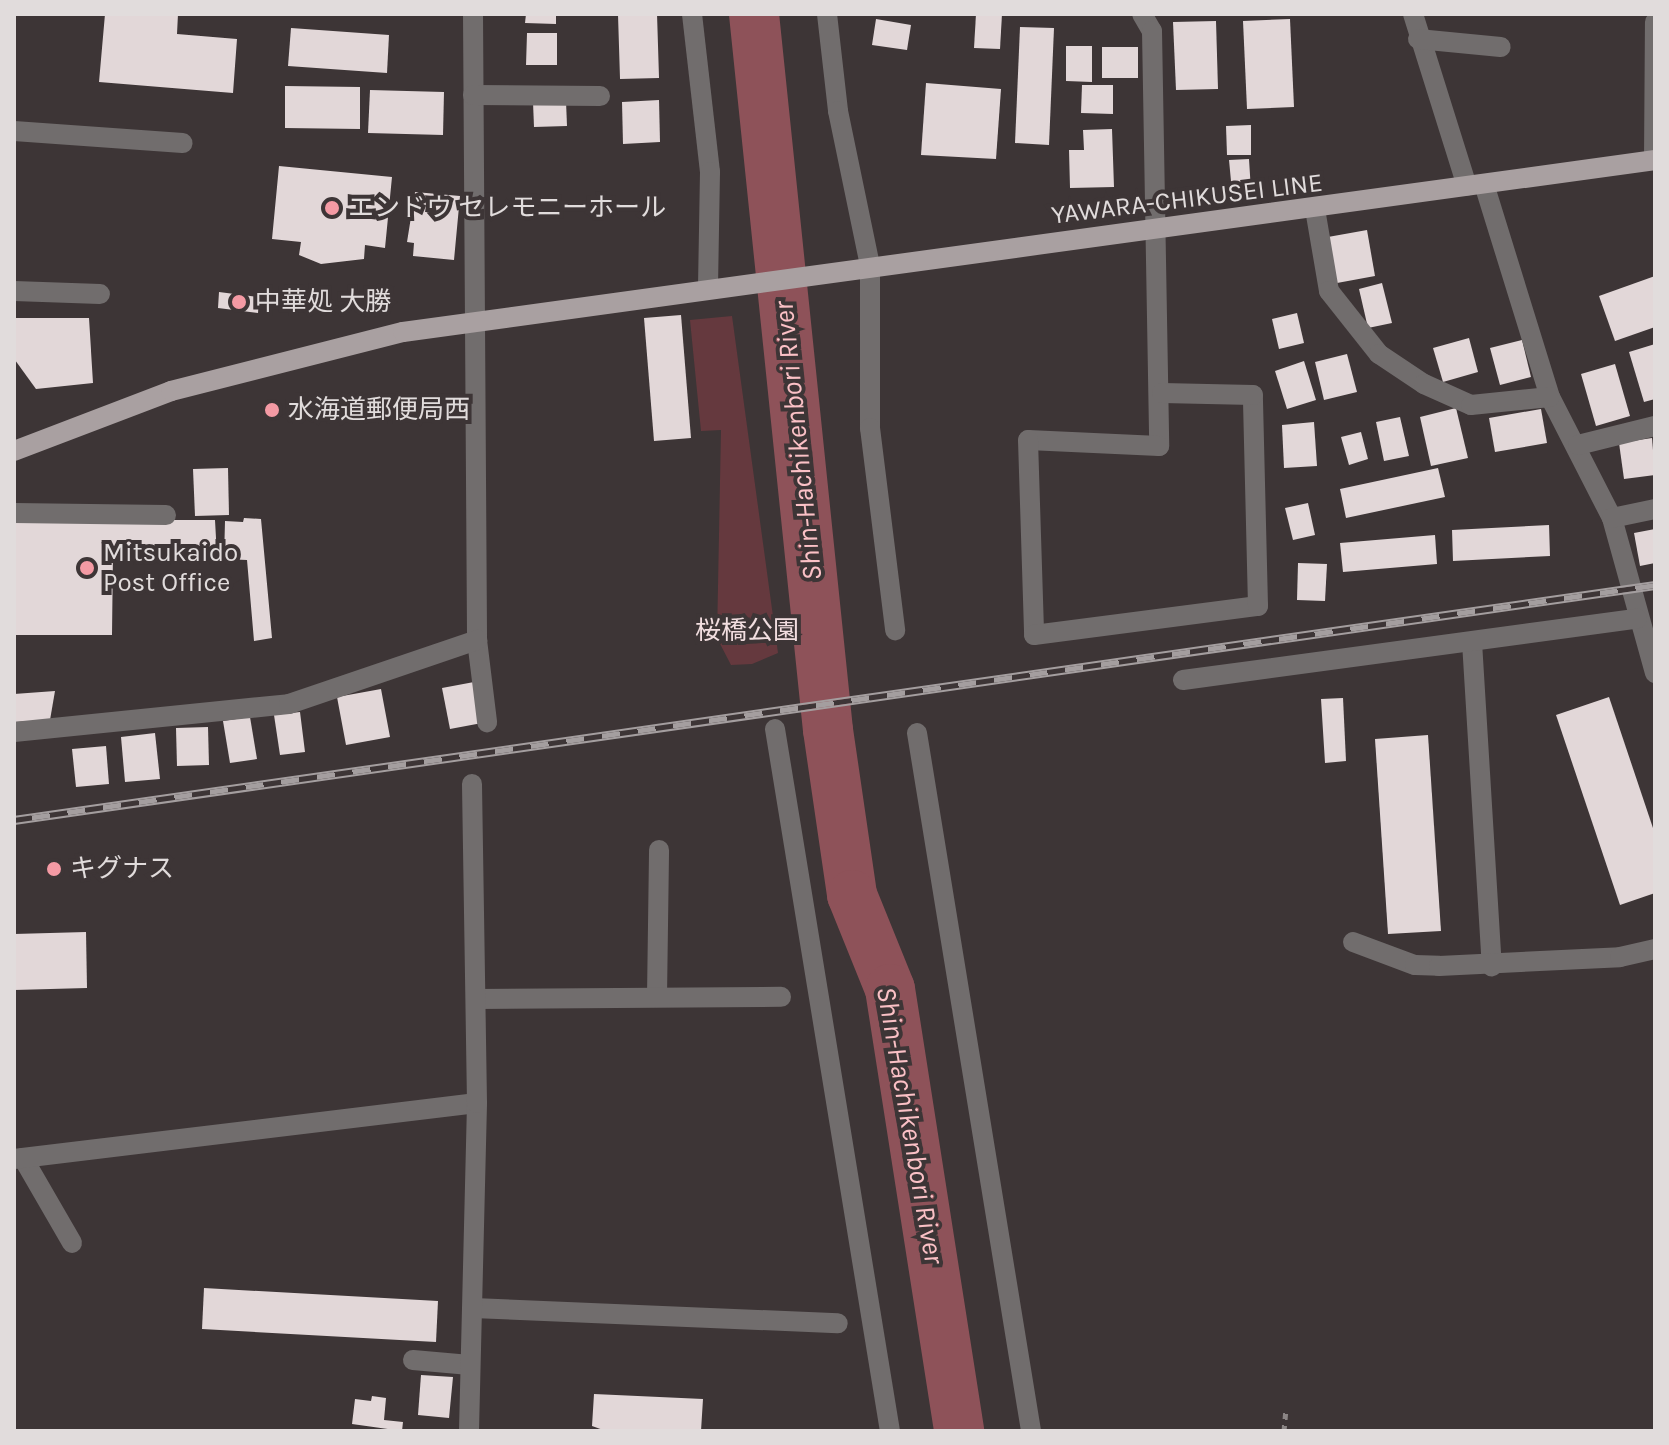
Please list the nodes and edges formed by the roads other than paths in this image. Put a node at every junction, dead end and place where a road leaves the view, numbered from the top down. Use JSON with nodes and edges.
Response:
{"nodes":[{"id":1,"x":473,"y":14,"type":"edge"},
{"id":2,"x":692,"y":14,"type":"edge"},
{"id":3,"x":827,"y":14,"type":"edge"},
{"id":4,"x":1142,"y":14,"type":"edge"},
{"id":5,"x":1413,"y":14,"type":"edge"},
{"id":6,"x":1655,"y":22,"type":"edge"},
{"id":7,"x":1418,"y":39,"type":"junction"},
{"id":8,"x":1501,"y":47,"type":"dead end"},
{"id":9,"x":473,"y":95,"type":"junction"},
{"id":10,"x":600,"y":96,"type":"dead end"},
{"id":11,"x":14,"y":131,"type":"edge"},
{"id":12,"x":183,"y":143,"type":"dead end"},
{"id":13,"x":1654,"y":160,"type":"edge"},
{"id":14,"x":1476,"y":185,"type":"junction"},
{"id":15,"x":1315,"y":209,"type":"junction"},
{"id":16,"x":1158,"y":228,"type":"junction"},
{"id":17,"x":863,"y":267,"type":"junction"},
{"id":18,"x":716,"y":288,"type":"junction"},
{"id":19,"x":14,"y":291,"type":"edge"},
{"id":20,"x":100,"y":294,"type":"dead end"},
{"id":21,"x":475,"y":321,"type":"junction"},
{"id":22,"x":1162,"y":393,"type":"junction"},
{"id":23,"x":1550,"y":397,"type":"junction"},
{"id":24,"x":1655,"y":426,"type":"edge"},
{"id":25,"x":1578,"y":445,"type":"junction"},
{"id":26,"x":14,"y":451,"type":"edge"},
{"id":27,"x":1655,"y":509,"type":"edge"},
{"id":28,"x":14,"y":513,"type":"edge"},
{"id":29,"x":166,"y":515,"type":"dead end"},
{"id":30,"x":1612,"y":518,"type":"junction"},
{"id":31,"x":1637,"y":619,"type":"junction"},
{"id":32,"x":895,"y":630,"type":"dead end"},
{"id":33,"x":477,"y":640,"type":"junction"},
{"id":34,"x":1472,"y":642,"type":"junction"},
{"id":35,"x":1655,"y":673,"type":"edge"},
{"id":36,"x":1183,"y":680,"type":"dead end"},
{"id":37,"x":487,"y":722,"type":"dead end"},
{"id":38,"x":775,"y":729,"type":"dead end"},
{"id":39,"x":14,"y":732,"type":"edge"},
{"id":40,"x":917,"y":733,"type":"dead end"},
{"id":41,"x":472,"y":784,"type":"dead end"},
{"id":42,"x":659,"y":850,"type":"dead end"},
{"id":43,"x":1353,"y":942,"type":"dead end"},
{"id":44,"x":1655,"y":949,"type":"edge"},
{"id":45,"x":1492,"y":966,"type":"junction"},
{"id":46,"x":657,"y":997,"type":"junction"},
{"id":47,"x":781,"y":997,"type":"dead end"},
{"id":48,"x":476,"y":999,"type":"junction"},
{"id":49,"x":477,"y":1103,"type":"junction"},
{"id":50,"x":19,"y":1158,"type":"edge"},
{"id":51,"x":72,"y":1243,"type":"dead end"},
{"id":52,"x":473,"y":1308,"type":"junction"},
{"id":53,"x":838,"y":1323,"type":"dead end"},
{"id":54,"x":413,"y":1360,"type":"dead end"},
{"id":55,"x":470,"y":1365,"type":"junction"},
{"id":56,"x":469,"y":1431,"type":"edge"},
{"id":57,"x":890,"y":1431,"type":"edge"},
{"id":58,"x":1031,"y":1431,"type":"edge"}],
"edges":[{"from":1,"to":9,"type":"street"},
{"from":2,"to":18,"type":"street"},
{"from":3,"to":17,"type":"street"},
{"from":4,"to":16,"type":"street"},
{"from":5,"to":7,"type":"street"},
{"from":6,"to":13,"type":"street"},
{"from":7,"to":8,"type":"street"},
{"from":7,"to":14,"type":"street"},
{"from":9,"to":10,"type":"street"},
{"from":9,"to":21,"type":"street"},
{"from":11,"to":12,"type":"street"},
{"from":13,"to":14,"type":"main road","name":"YAWARA-CHIKUSEI LINE"},
{"from":14,"to":15,"type":"main road","name":"YAWARA-CHIKUSEI LINE"},
{"from":14,"to":23,"type":"street"},
{"from":15,"to":16,"type":"main road","name":"YAWARA-CHIKUSEI LINE"},
{"from":15,"to":23,"type":"street"},
{"from":16,"to":17,"type":"main road","name":"YAWARA-CHIKUSEI LINE"},
{"from":16,"to":22,"type":"street"},
{"from":17,"to":18,"type":"main road","name":"YAWARA-CHIKUSEI LINE"},
{"from":17,"to":32,"type":"street"},
{"from":18,"to":21,"type":"main road","name":"YAWARA-CHIKUSEI LINE"},
{"from":19,"to":20,"type":"street"},
{"from":21,"to":26,"type":"main road","name":"YAWARA-CHIKUSEI LINE"},
{"from":21,"to":33,"type":"street"},
{"from":22,"to":22,"type":"street"},
{"from":23,"to":25,"type":"street"},
{"from":24,"to":25,"type":"street"},
{"from":25,"to":30,"type":"street"},
{"from":27,"to":30,"type":"street"},
{"from":28,"to":29,"type":"street"},
{"from":30,"to":31,"type":"street"},
{"from":31,"to":34,"type":"street"},
{"from":31,"to":35,"type":"street"},
{"from":33,"to":37,"type":"street"},
{"from":33,"to":39,"type":"street"},
{"from":34,"to":36,"type":"street"},
{"from":34,"to":45,"type":"street"},
{"from":38,"to":57,"type":"street"},
{"from":40,"to":58,"type":"street"},
{"from":41,"to":48,"type":"street"},
{"from":42,"to":46,"type":"street"},
{"from":43,"to":45,"type":"street"},
{"from":44,"to":45,"type":"street"},
{"from":46,"to":47,"type":"street"},
{"from":46,"to":48,"type":"street"},
{"from":48,"to":49,"type":"street"},
{"from":49,"to":50,"type":"street"},
{"from":49,"to":52,"type":"street"},
{"from":50,"to":51,"type":"street"},
{"from":52,"to":53,"type":"street"},
{"from":52,"to":55,"type":"street"},
{"from":54,"to":55,"type":"street"},
{"from":55,"to":56,"type":"street"}]}
